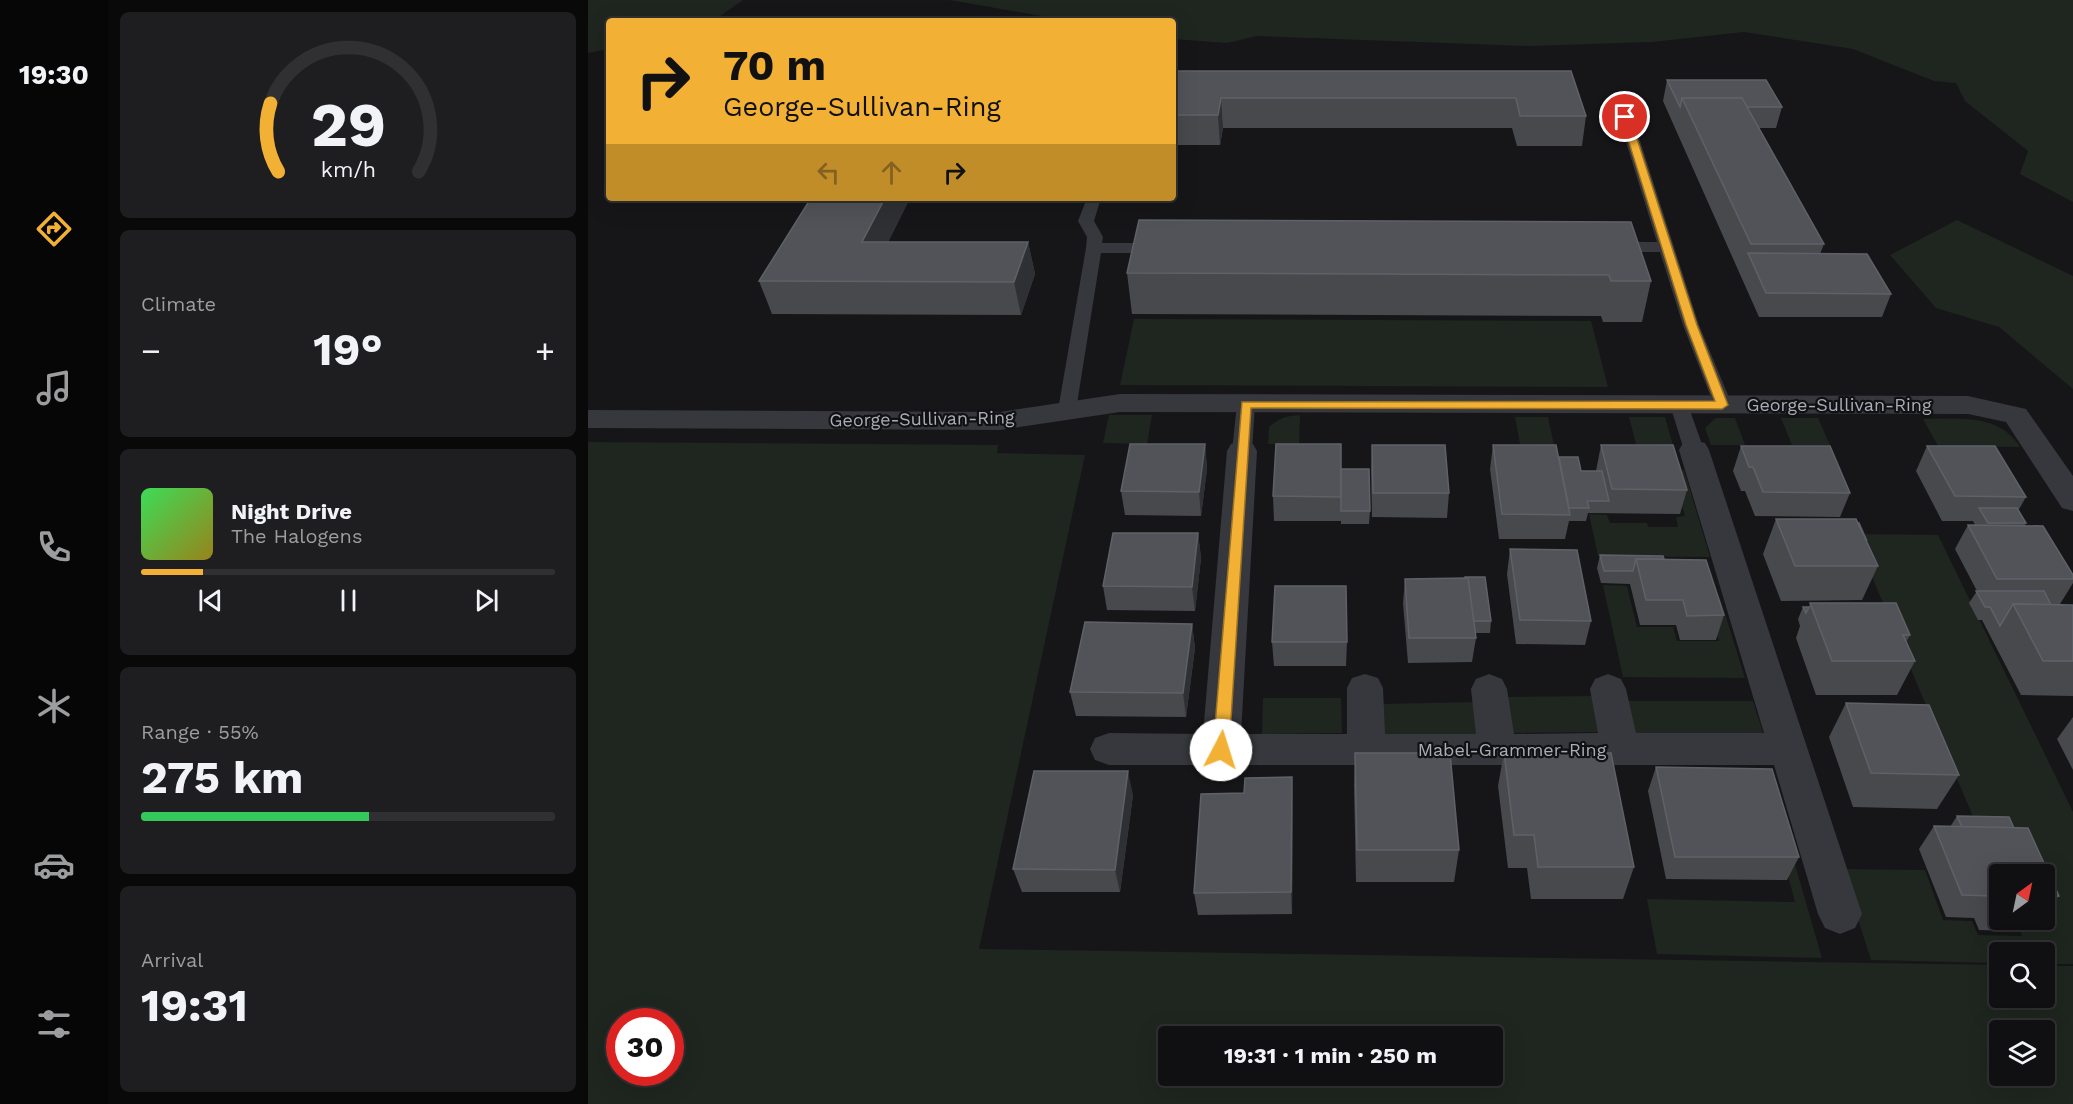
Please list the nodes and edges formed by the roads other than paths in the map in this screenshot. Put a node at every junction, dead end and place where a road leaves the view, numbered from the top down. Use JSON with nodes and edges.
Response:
{"nodes":[{"id":1,"x":1620,"y":100,"type":"dead end"},
{"id":2,"x":1093,"y":201,"type":"edge"},
{"id":3,"x":1595,"y":247,"type":"edge"},
{"id":4,"x":1095,"y":248,"type":"junction"},
{"id":5,"x":1174,"y":248,"type":"edge"},
{"id":6,"x":1666,"y":248,"type":"junction"},
{"id":7,"x":1246,"y":404,"type":"junction"},
{"id":8,"x":1679,"y":405,"type":"junction"},
{"id":9,"x":1722,"y":405,"type":"junction"},
{"id":10,"x":1067,"y":410,"type":"junction"},
{"id":11,"x":588,"y":418,"type":"edge"},
{"id":12,"x":1694,"y":450,"type":"joint"},
{"id":13,"x":1242,"y":451,"type":"joint"},
{"id":14,"x":2073,"y":500,"type":"edge"},
{"id":15,"x":1365,"y":688,"type":"dead end"},
{"id":16,"x":1489,"y":689,"type":"dead end"},
{"id":17,"x":1608,"y":689,"type":"dead end"},
{"id":18,"x":1109,"y":749,"type":"dead end"},
{"id":19,"x":1788,"y":749,"type":"junction"},
{"id":20,"x":1221,"y":750,"type":"junction"},
{"id":21,"x":1366,"y":750,"type":"junction"},
{"id":22,"x":1497,"y":750,"type":"junction"},
{"id":23,"x":1620,"y":750,"type":"junction"},
{"id":24,"x":1840,"y":914,"type":"dead end"}],
"edges":[{"from":1,"to":6,"type":"lane"},
{"from":2,"to":4,"type":"lane"},
{"from":3,"to":6,"type":"lane"},
{"from":4,"to":5,"type":"lane"},
{"from":4,"to":10,"type":"lane"},
{"from":6,"to":9,"type":"lane"},
{"from":7,"to":8,"type":"street","name":"George-Sullivan-Ring"},
{"from":7,"to":10,"type":"street","name":"George-Sullivan-Ring"},
{"from":7,"to":13,"type":"lane"},
{"from":8,"to":9,"type":"street","name":"George-Sullivan-Ring"},
{"from":8,"to":12,"type":"lane"},
{"from":9,"to":14,"type":"street","name":"George-Sullivan-Ring"},
{"from":10,"to":11,"type":"street","name":"George-Sullivan-Ring"},
{"from":12,"to":19,"type":"street"},
{"from":13,"to":20,"type":"street"},
{"from":15,"to":21,"type":"street"},
{"from":16,"to":22,"type":"street"},
{"from":17,"to":23,"type":"street"},
{"from":18,"to":20,"type":"street","name":"Mabel-Grammer-Ring"},
{"from":19,"to":23,"type":"street","name":"Mabel-Grammer-Ring"},
{"from":19,"to":24,"type":"street"},
{"from":20,"to":21,"type":"street","name":"Mabel-Grammer-Ring"},
{"from":21,"to":22,"type":"street","name":"Mabel-Grammer-Ring"},
{"from":22,"to":23,"type":"street","name":"Mabel-Grammer-Ring"}]}
